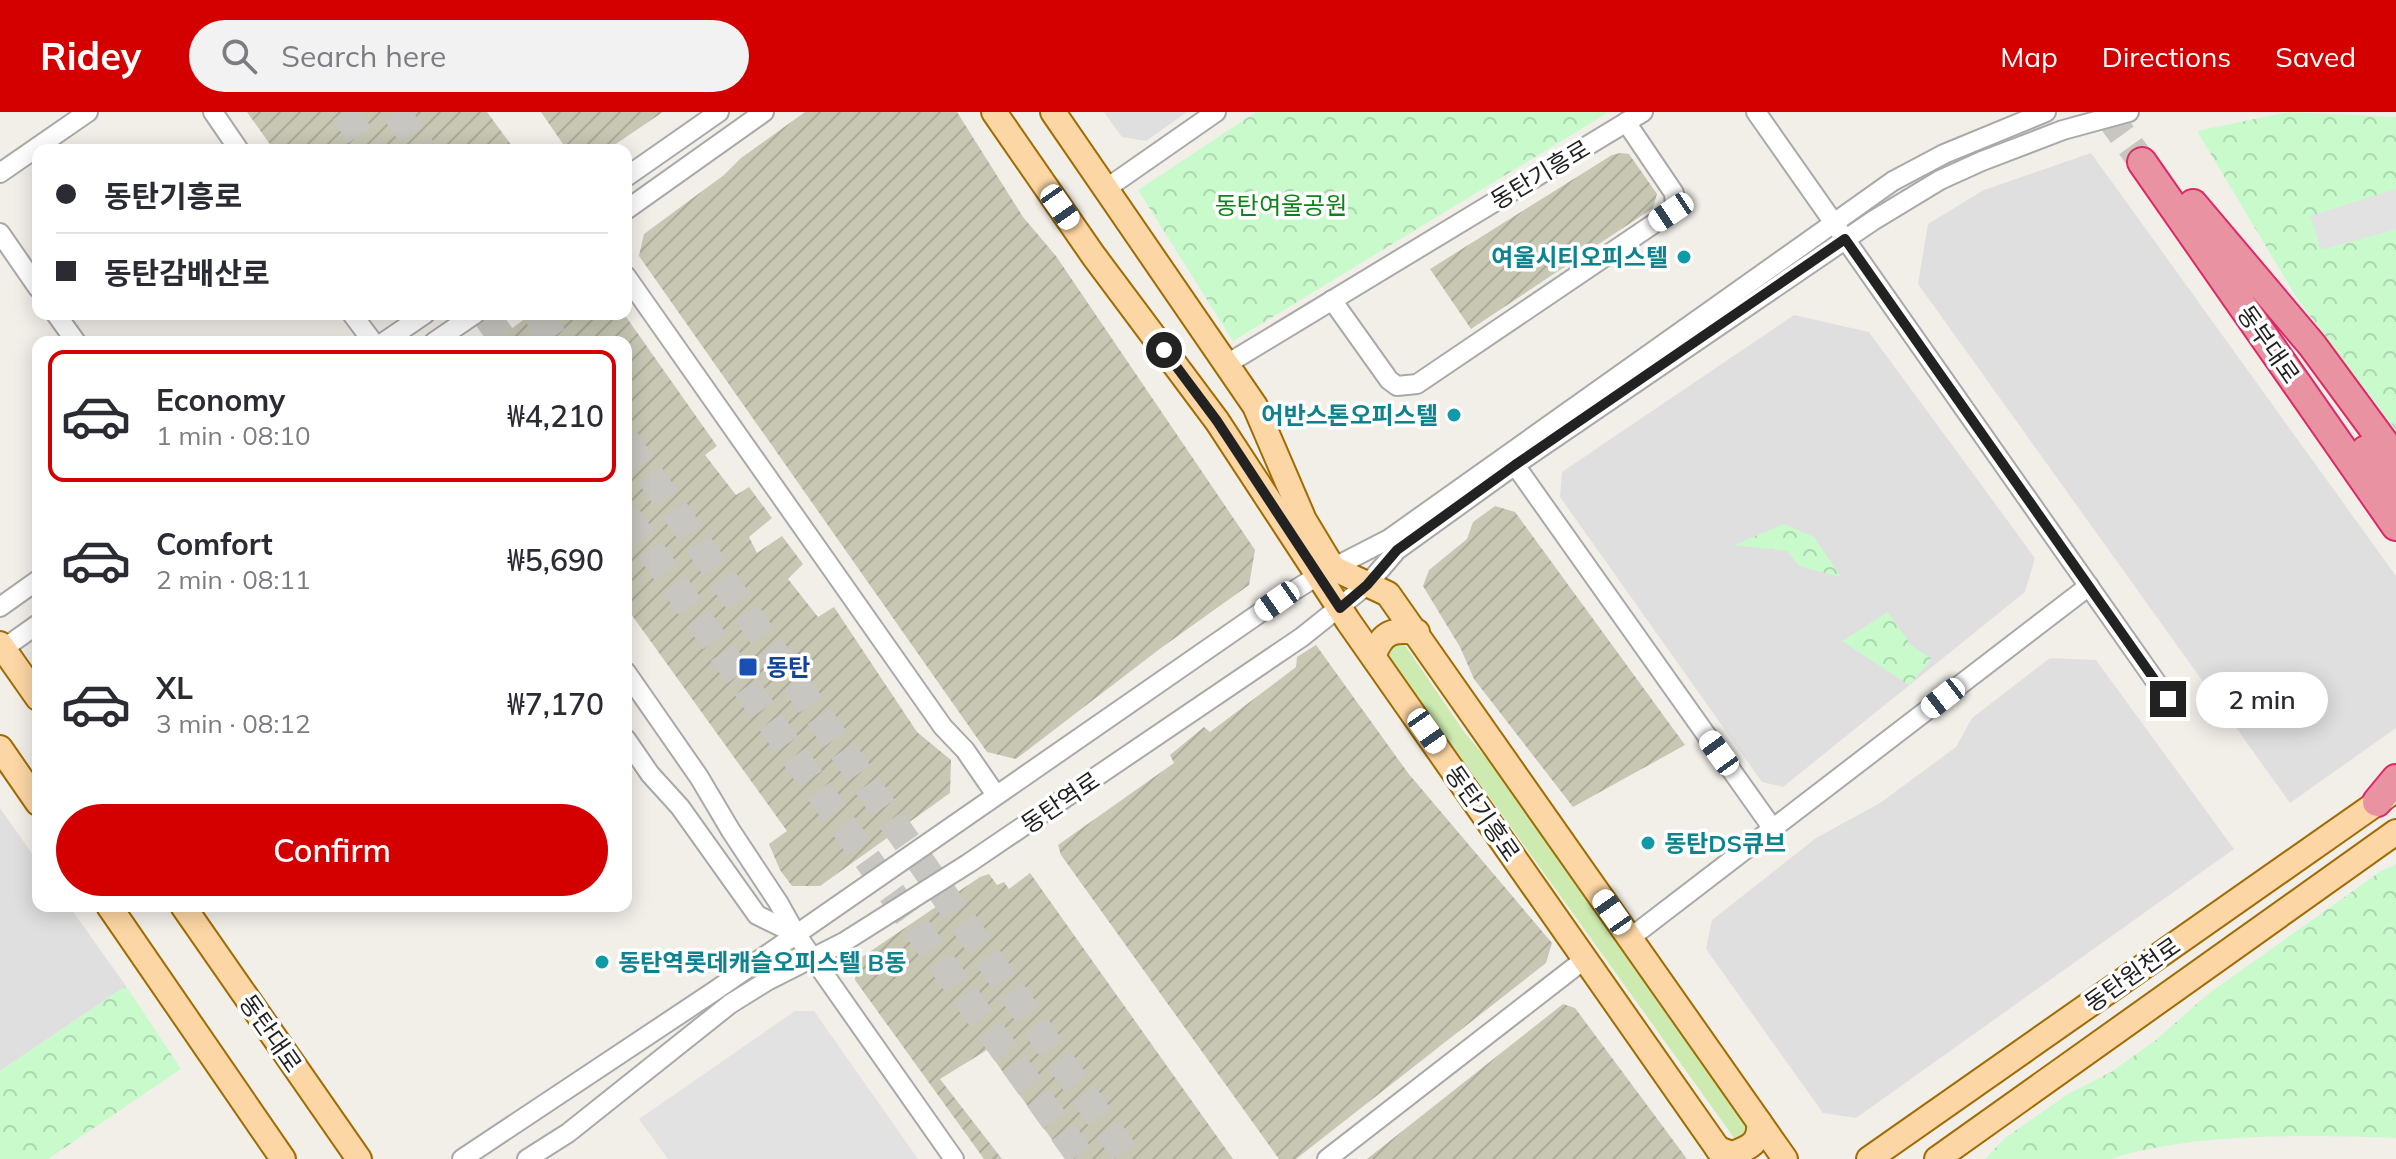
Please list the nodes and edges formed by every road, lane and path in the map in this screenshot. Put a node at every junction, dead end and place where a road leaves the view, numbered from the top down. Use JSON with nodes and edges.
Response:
{"nodes":[{"id":1,"x":88,"y":112,"type":"edge"},
{"id":2,"x":213,"y":112,"type":"edge"},
{"id":3,"x":719,"y":112,"type":"edge"},
{"id":4,"x":764,"y":112,"type":"edge"},
{"id":5,"x":994,"y":112,"type":"edge"},
{"id":6,"x":1053,"y":112,"type":"edge"},
{"id":7,"x":1216,"y":112,"type":"edge"},
{"id":8,"x":1643,"y":112,"type":"edge"},
{"id":9,"x":1756,"y":112,"type":"edge"},
{"id":10,"x":2046,"y":112,"type":"edge"},
{"id":11,"x":2129,"y":112,"type":"edge"},
{"id":12,"x":1626,"y":122,"type":"junction"},
{"id":13,"x":42,"y":144,"type":"edge"},
{"id":14,"x":235,"y":144,"type":"edge"},
{"id":15,"x":32,"y":151,"type":"edge"},
{"id":16,"x":0,"y":173,"type":"edge"},
{"id":17,"x":632,"y":173,"type":"edge"},
{"id":18,"x":1107,"y":188,"type":"junction"},
{"id":19,"x":2193,"y":204,"type":"junction"},
{"id":20,"x":632,"y":206,"type":"edge"},
{"id":21,"x":1833,"y":221,"type":"junction"},
{"id":22,"x":0,"y":233,"type":"edge"},
{"id":23,"x":1845,"y":239,"type":"junction"},
{"id":24,"x":2213,"y":264,"type":"junction"},
{"id":25,"x":32,"y":279,"type":"edge"},
{"id":26,"x":632,"y":285,"type":"edge"},
{"id":27,"x":1332,"y":300,"type":"junction"},
{"id":28,"x":416,"y":320,"type":"edge"},
{"id":29,"x":466,"y":320,"type":"edge"},
{"id":30,"x":393,"y":336,"type":"edge"},
{"id":31,"x":443,"y":336,"type":"edge"},
{"id":32,"x":1227,"y":364,"type":"junction"},
{"id":33,"x":2396,"y":459,"type":"edge"},
{"id":34,"x":1515,"y":465,"type":"junction"},
{"id":35,"x":2396,"y":492,"type":"edge"},
{"id":36,"x":2396,"y":526,"type":"edge"},
{"id":37,"x":2396,"y":550,"type":"edge"},
{"id":38,"x":1326,"y":572,"type":"junction"},
{"id":39,"x":32,"y":584,"type":"edge"},
{"id":40,"x":1367,"y":585,"type":"junction"},
{"id":41,"x":2089,"y":586,"type":"junction"},
{"id":42,"x":0,"y":607,"type":"edge"},
{"id":43,"x":1340,"y":608,"type":"junction"},
{"id":44,"x":32,"y":628,"type":"edge"},
{"id":45,"x":1417,"y":632,"type":"junction"},
{"id":46,"x":1,"y":648,"type":"edge"},
{"id":47,"x":1374,"y":655,"type":"junction"},
{"id":48,"x":632,"y":680,"type":"edge"},
{"id":49,"x":32,"y":690,"type":"edge"},
{"id":50,"x":2168,"y":699,"type":"dead end"},
{"id":51,"x":632,"y":747,"type":"edge"},
{"id":52,"x":0,"y":748,"type":"edge"},
{"id":53,"x":2396,"y":779,"type":"edge"},
{"id":54,"x":32,"y":794,"type":"edge"},
{"id":55,"x":996,"y":795,"type":"junction"},
{"id":56,"x":2387,"y":795,"type":"edge"},
{"id":57,"x":1773,"y":829,"type":"junction"},
{"id":58,"x":731,"y":831,"type":"junction"},
{"id":59,"x":2396,"y":832,"type":"edge"},
{"id":60,"x":709,"y":847,"type":"junction"},
{"id":61,"x":113,"y":912,"type":"edge"},
{"id":62,"x":187,"y":912,"type":"edge"},
{"id":63,"x":796,"y":934,"type":"junction"},
{"id":64,"x":1630,"y":938,"type":"junction"},
{"id":65,"x":813,"y":958,"type":"junction"},
{"id":66,"x":1585,"y":959,"type":"junction"},
{"id":67,"x":716,"y":990,"type":"junction"},
{"id":68,"x":730,"y":1004,"type":"junction"},
{"id":69,"x":1759,"y":1122,"type":"junction"},
{"id":70,"x":1722,"y":1154,"type":"edge"},
{"id":71,"x":352,"y":1155,"type":"edge"},
{"id":72,"x":283,"y":1159,"type":"edge"},
{"id":73,"x":462,"y":1159,"type":"edge"},
{"id":74,"x":527,"y":1159,"type":"edge"},
{"id":75,"x":954,"y":1159,"type":"edge"},
{"id":76,"x":1327,"y":1159,"type":"edge"},
{"id":77,"x":1785,"y":1159,"type":"edge"},
{"id":78,"x":1869,"y":1159,"type":"edge"},
{"id":79,"x":1937,"y":1159,"type":"edge"}],
"edges":[{"from":1,"to":13,"type":"street"},
{"from":2,"to":14,"type":"street"},
{"from":3,"to":17,"type":"street"},
{"from":4,"to":20,"type":"street"},
{"from":5,"to":38,"type":"main road","name":"동탄기흥로"},
{"from":6,"to":18,"type":"main road","name":"동탄기흥로"},
{"from":7,"to":18,"type":"street"},
{"from":8,"to":12,"type":"street","name":"동탄기흥로"},
{"from":9,"to":21,"type":"street"},
{"from":10,"to":21,"type":"street","name":"동탄역로"},
{"from":11,"to":23,"type":"street","name":"동탄역로"},
{"from":12,"to":27,"type":"street","name":"동탄기흥로"},
{"from":12,"to":27,"type":"street"},
{"from":15,"to":16,"type":"street"},
{"from":18,"to":32,"type":"main road","name":"동탄기흥로"},
{"from":19,"to":24,"type":"highway","name":"동부대로"},
{"from":19,"to":33,"type":"highway"},
{"from":19,"to":35,"type":"highway","name":"동부대로"},
{"from":21,"to":23,"type":"street"},
{"from":21,"to":38,"type":"street","name":"동탄역로"},
{"from":22,"to":25,"type":"street"},
{"from":23,"to":34,"type":"street","name":"동탄역로"},
{"from":23,"to":41,"type":"street"},
{"from":24,"to":36,"type":"highway","name":"동부대로"},
{"from":24,"to":37,"type":"highway"},
{"from":26,"to":55,"type":"street"},
{"from":27,"to":32,"type":"street","name":"동탄기흥로"},
{"from":28,"to":30,"type":"street"},
{"from":29,"to":31,"type":"street"},
{"from":32,"to":38,"type":"main road","name":"동탄기흥로"},
{"from":34,"to":40,"type":"street","name":"동탄역로"},
{"from":34,"to":57,"type":"street"},
{"from":38,"to":40,"type":"main road","name":"동탄기흥로"},
{"from":38,"to":43,"type":"main road","name":"동탄기흥로"},
{"from":38,"to":55,"type":"street","name":"동탄역로"},
{"from":39,"to":42,"type":"street"},
{"from":40,"to":43,"type":"street","name":"동탄역로"},
{"from":40,"to":45,"type":"main road","name":"동탄기흥로"},
{"from":41,"to":50,"type":"street"},
{"from":41,"to":57,"type":"street"},
{"from":43,"to":47,"type":"main road","name":"동탄기흥로"},
{"from":43,"to":65,"type":"street","name":"동탄역로"},
{"from":44,"to":46,"type":"street"},
{"from":45,"to":47,"type":"main road"},
{"from":45,"to":64,"type":"main road","name":"동탄기흥로"},
{"from":46,"to":49,"type":"main road"},
{"from":47,"to":66,"type":"main road","name":"동탄기흥로"},
{"from":48,"to":58,"type":"street"},
{"from":51,"to":60,"type":"street"},
{"from":52,"to":54,"type":"main road"},
{"from":53,"to":56,"type":"highway"},
{"from":55,"to":63,"type":"street","name":"동탄역로"},
{"from":56,"to":78,"type":"main road","name":"동탄원천로"},
{"from":57,"to":64,"type":"street"},
{"from":58,"to":60,"type":"street"},
{"from":58,"to":63,"type":"street"},
{"from":59,"to":79,"type":"main road","name":"동탄원천로"},
{"from":60,"to":63,"type":"street"},
{"from":61,"to":72,"type":"main road"},
{"from":62,"to":71,"type":"main road","name":"동탄대로"},
{"from":63,"to":65,"type":"street"},
{"from":63,"to":67,"type":"street","name":"동탄역로"},
{"from":64,"to":69,"type":"main road","name":"동탄기흥로"},
{"from":65,"to":68,"type":"street","name":"동탄역로"},
{"from":65,"to":75,"type":"street"},
{"from":66,"to":70,"type":"main road","name":"동탄기흥로"},
{"from":66,"to":76,"type":"street"},
{"from":67,"to":68,"type":"street"},
{"from":67,"to":73,"type":"street","name":"동탄역로"},
{"from":68,"to":74,"type":"street","name":"동탄역로"},
{"from":69,"to":70,"type":"main road"},
{"from":69,"to":77,"type":"main road","name":"동탄기흥로"}]}
